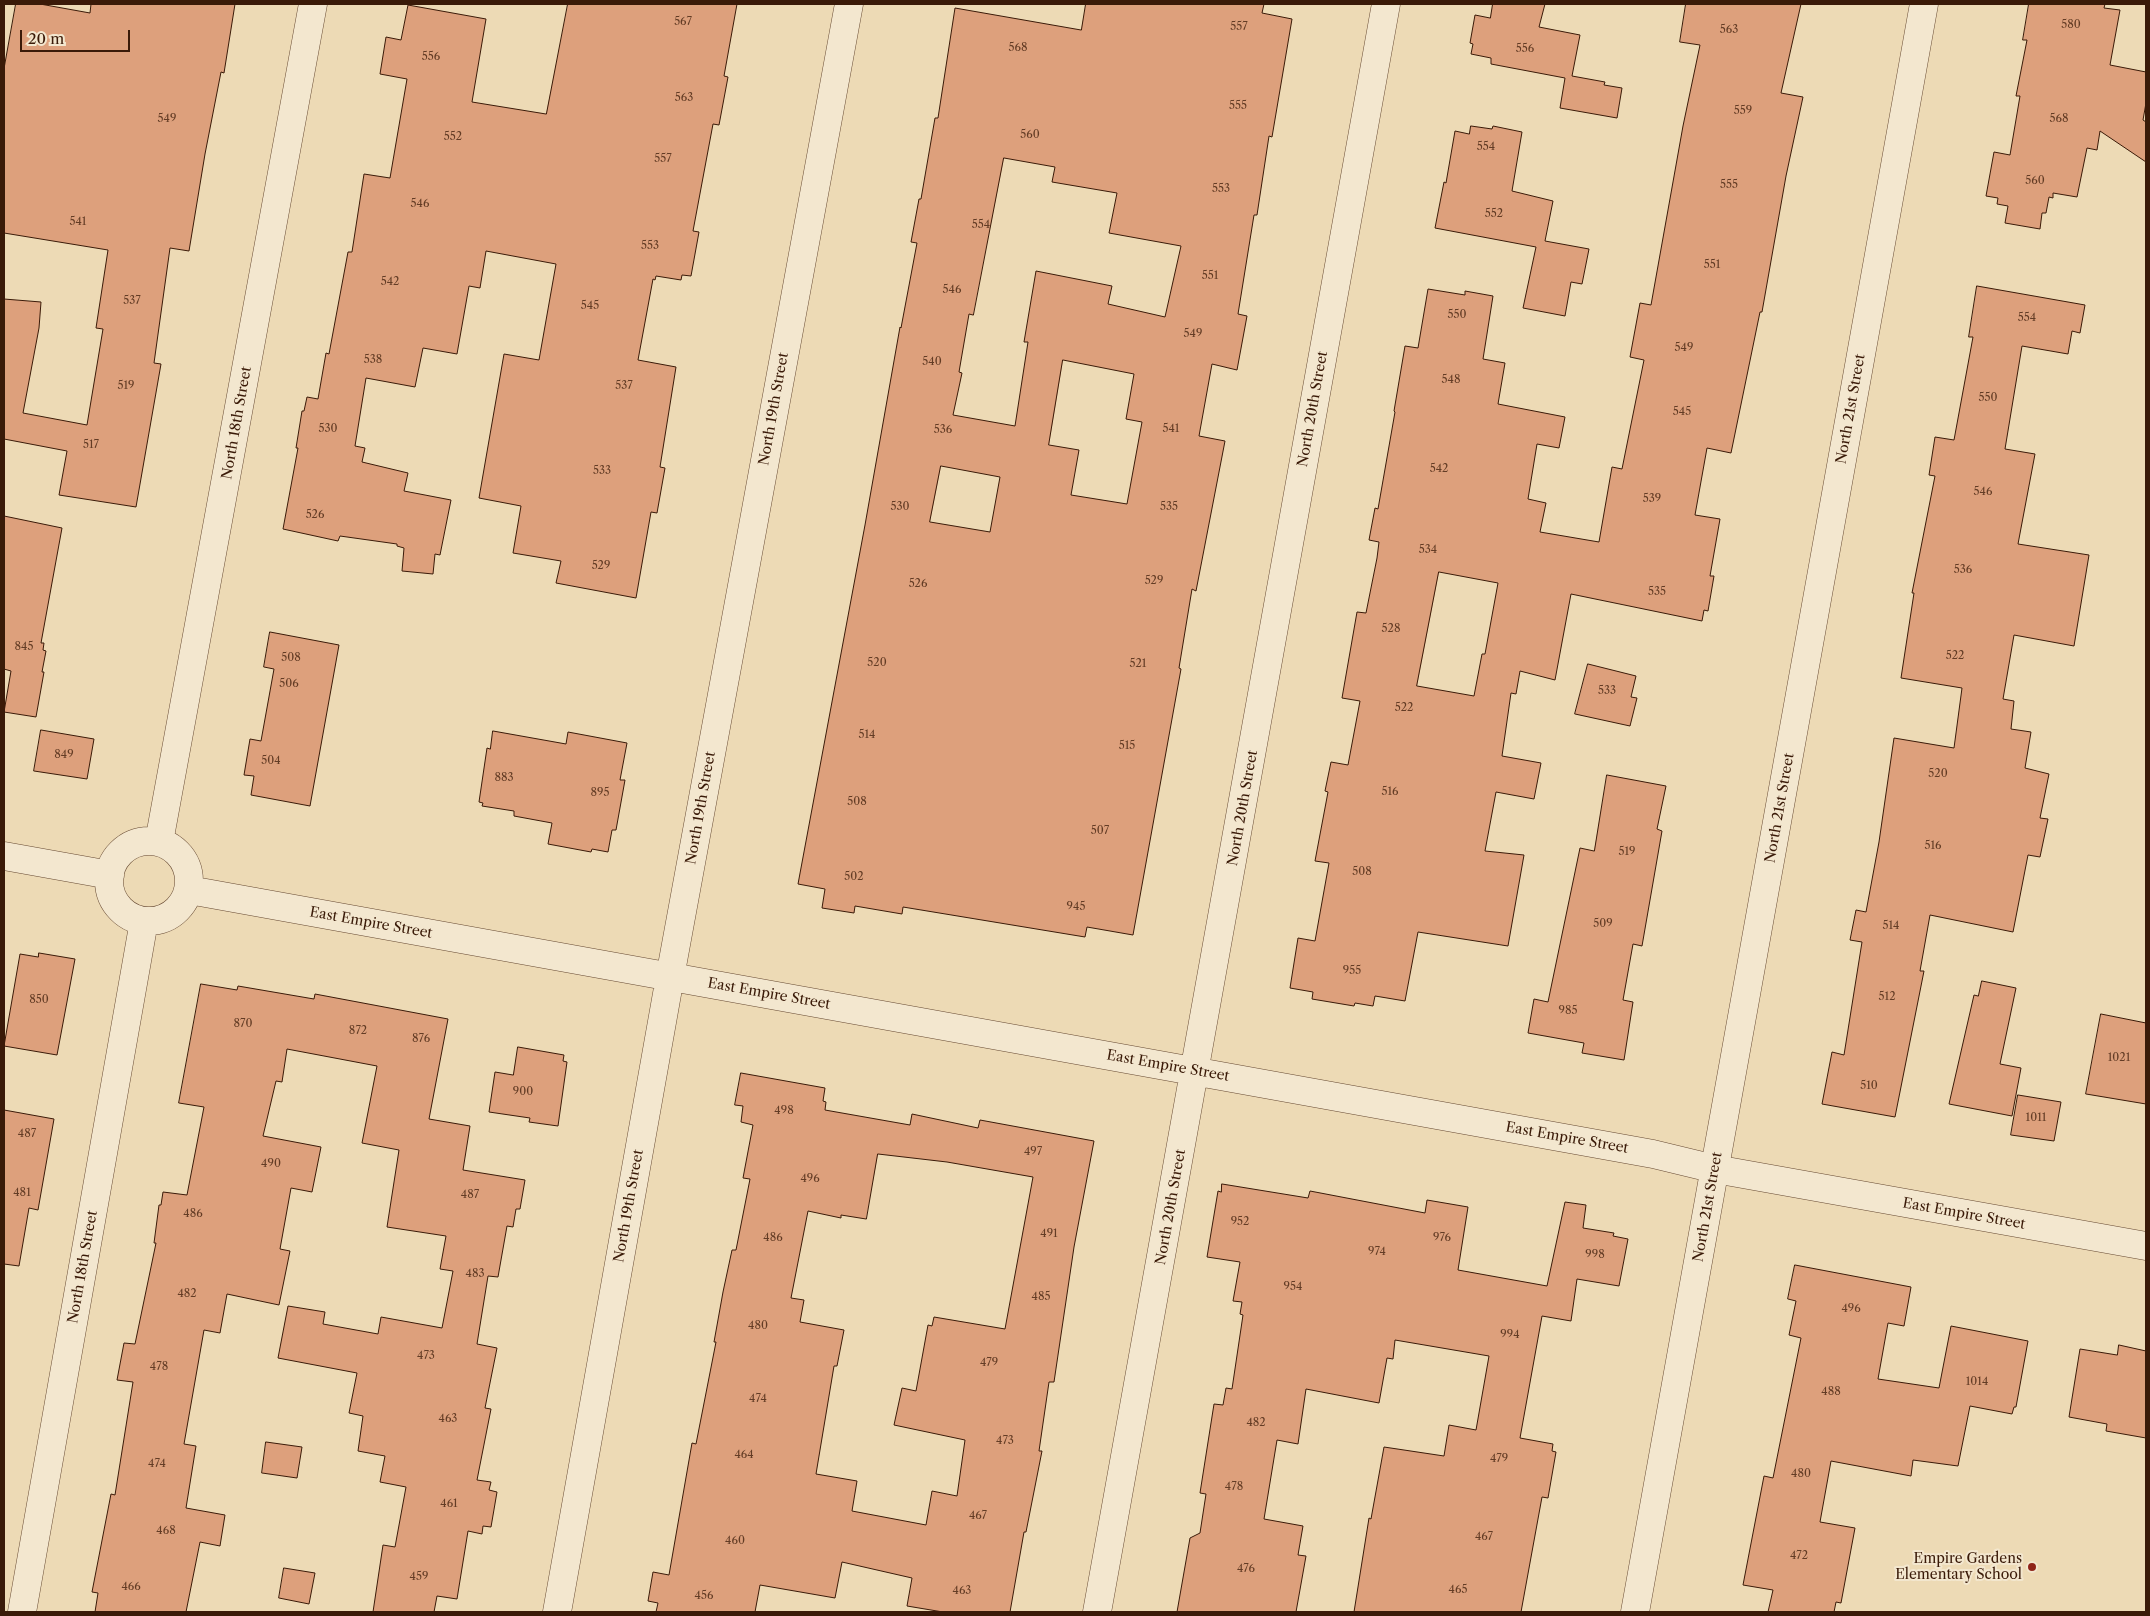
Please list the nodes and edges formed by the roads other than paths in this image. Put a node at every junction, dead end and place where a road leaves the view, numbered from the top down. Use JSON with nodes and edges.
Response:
{"nodes":[{"id":1,"x":313,"y":4,"type":"edge"},
{"id":2,"x":849,"y":4,"type":"edge"},
{"id":3,"x":1386,"y":4,"type":"edge"},
{"id":4,"x":1924,"y":4,"type":"edge"},
{"id":5,"x":159,"y":842,"type":"junction"},
{"id":6,"x":4,"y":856,"type":"edge"},
{"id":7,"x":110,"y":875,"type":"junction"},
{"id":8,"x":189,"y":890,"type":"junction"},
{"id":9,"x":144,"y":921,"type":"junction"},
{"id":10,"x":670,"y":977,"type":"junction"},
{"id":11,"x":1196,"y":1071,"type":"junction"},
{"id":12,"x":1715,"y":1169,"type":"junction"},
{"id":13,"x":2146,"y":1246,"type":"edge"},
{"id":14,"x":22,"y":1612,"type":"edge"},
{"id":15,"x":557,"y":1612,"type":"edge"},
{"id":16,"x":1097,"y":1612,"type":"edge"},
{"id":17,"x":1635,"y":1612,"type":"edge"}],
"edges":[{"from":1,"to":5,"type":"street","name":"North 18th Street"},
{"from":2,"to":10,"type":"street","name":"North 19th Street"},
{"from":3,"to":11,"type":"street","name":"North 20th Street"},
{"from":4,"to":12,"type":"street","name":"North 21st Street"},
{"from":5,"to":7,"type":"street"},
{"from":5,"to":8,"type":"street"},
{"from":6,"to":7,"type":"street"},
{"from":7,"to":9,"type":"street"},
{"from":8,"to":9,"type":"street"},
{"from":8,"to":10,"type":"street","name":"East Empire Street"},
{"from":9,"to":14,"type":"street","name":"North 18th Street"},
{"from":10,"to":11,"type":"street","name":"East Empire Street"},
{"from":10,"to":15,"type":"street","name":"North 19th Street"},
{"from":11,"to":12,"type":"street","name":"East Empire Street"},
{"from":11,"to":16,"type":"street","name":"North 20th Street"},
{"from":12,"to":13,"type":"street","name":"East Empire Street"},
{"from":12,"to":17,"type":"street","name":"North 21st Street"}]}
